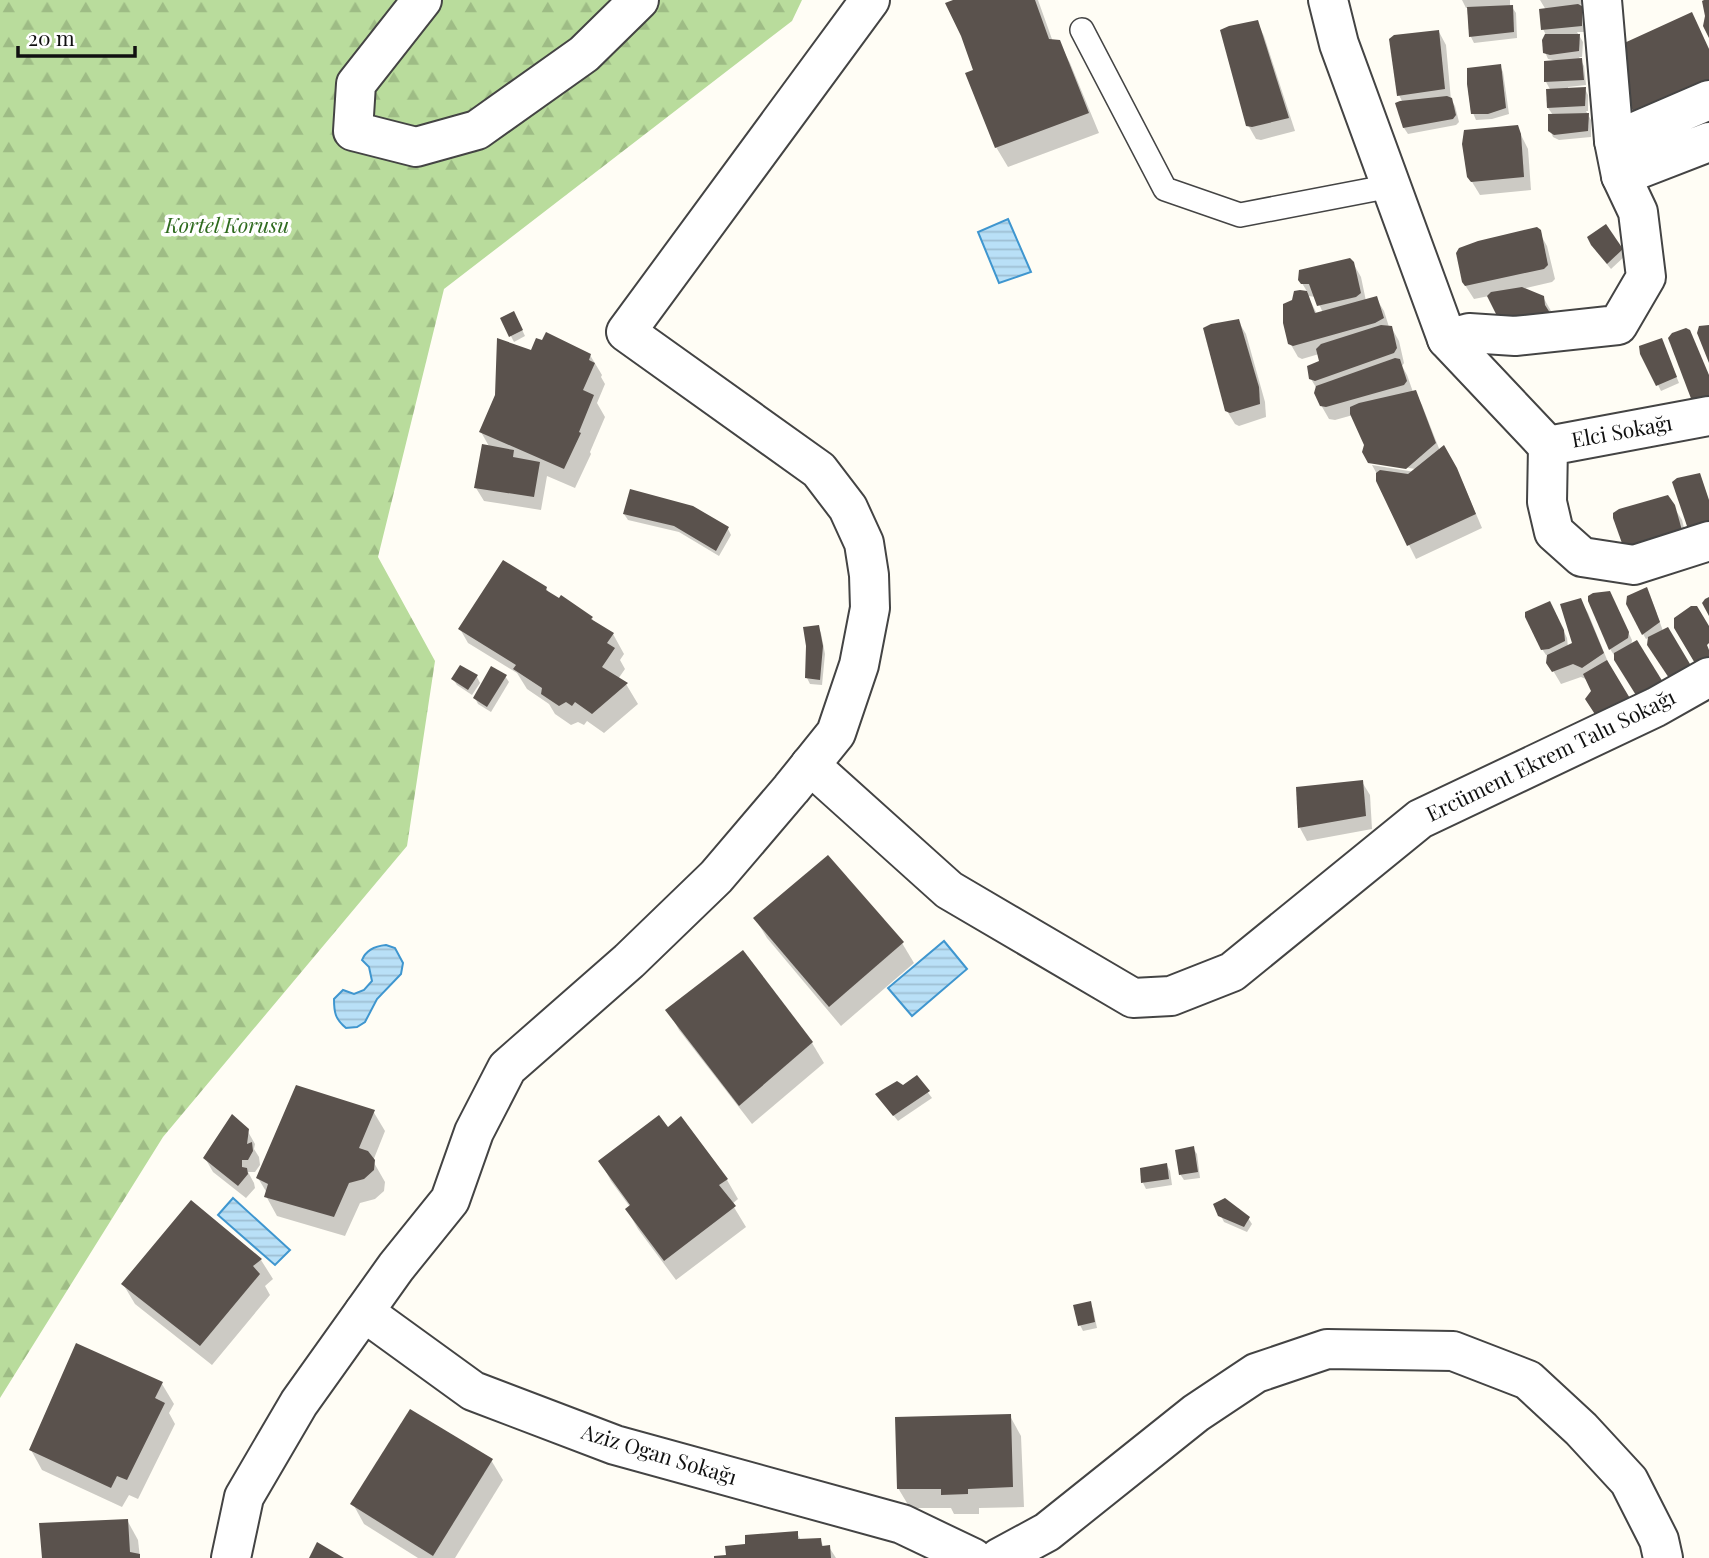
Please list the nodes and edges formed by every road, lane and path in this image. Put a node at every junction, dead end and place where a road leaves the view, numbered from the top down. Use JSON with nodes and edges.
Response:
{"nodes":[{"id":1,"x":422,"y":0,"type":"edge"},
{"id":2,"x":639,"y":0,"type":"edge"},
{"id":3,"x":870,"y":0,"type":"edge"},
{"id":4,"x":1328,"y":0,"type":"edge"},
{"id":5,"x":1602,"y":0,"type":"edge"},
{"id":6,"x":1082,"y":30,"type":"dead end"},
{"id":7,"x":1709,"y":100,"type":"edge"},
{"id":8,"x":1709,"y":142,"type":"edge"},
{"id":9,"x":1618,"y":158,"type":"junction"},
{"id":10,"x":1391,"y":186,"type":"junction"},
{"id":11,"x":1447,"y":339,"type":"junction"},
{"id":12,"x":1709,"y":416,"type":"edge"},
{"id":13,"x":1548,"y":446,"type":"junction"},
{"id":14,"x":1709,"y":541,"type":"edge"},
{"id":15,"x":1709,"y":677,"type":"edge"},
{"id":16,"x":810,"y":765,"type":"junction"},
{"id":17,"x":364,"y":1311,"type":"junction"},
{"id":18,"x":231,"y":1558,"type":"edge"},
{"id":19,"x":973,"y":1558,"type":"edge"},
{"id":20,"x":999,"y":1558,"type":"edge"},
{"id":21,"x":1663,"y":1558,"type":"edge"}],
"edges":[{"from":1,"to":2,"type":"street"},
{"from":3,"to":16,"type":"street"},
{"from":4,"to":10,"type":"street"},
{"from":5,"to":9,"type":"street"},
{"from":6,"to":10,"type":"lane"},
{"from":7,"to":9,"type":"street"},
{"from":8,"to":9,"type":"street"},
{"from":9,"to":11,"type":"street"},
{"from":10,"to":11,"type":"street"},
{"from":11,"to":13,"type":"street"},
{"from":12,"to":13,"type":"street","name":"Elci Sokağı"},
{"from":13,"to":14,"type":"street","name":"Elci Sokağı"},
{"from":15,"to":16,"type":"street","name":"Ercüment Ekrem Talu Sokağı"},
{"from":16,"to":17,"type":"street"},
{"from":17,"to":18,"type":"street"},
{"from":17,"to":19,"type":"street","name":"Aziz Ogan Sokağı"},
{"from":20,"to":21,"type":"street"}]}
